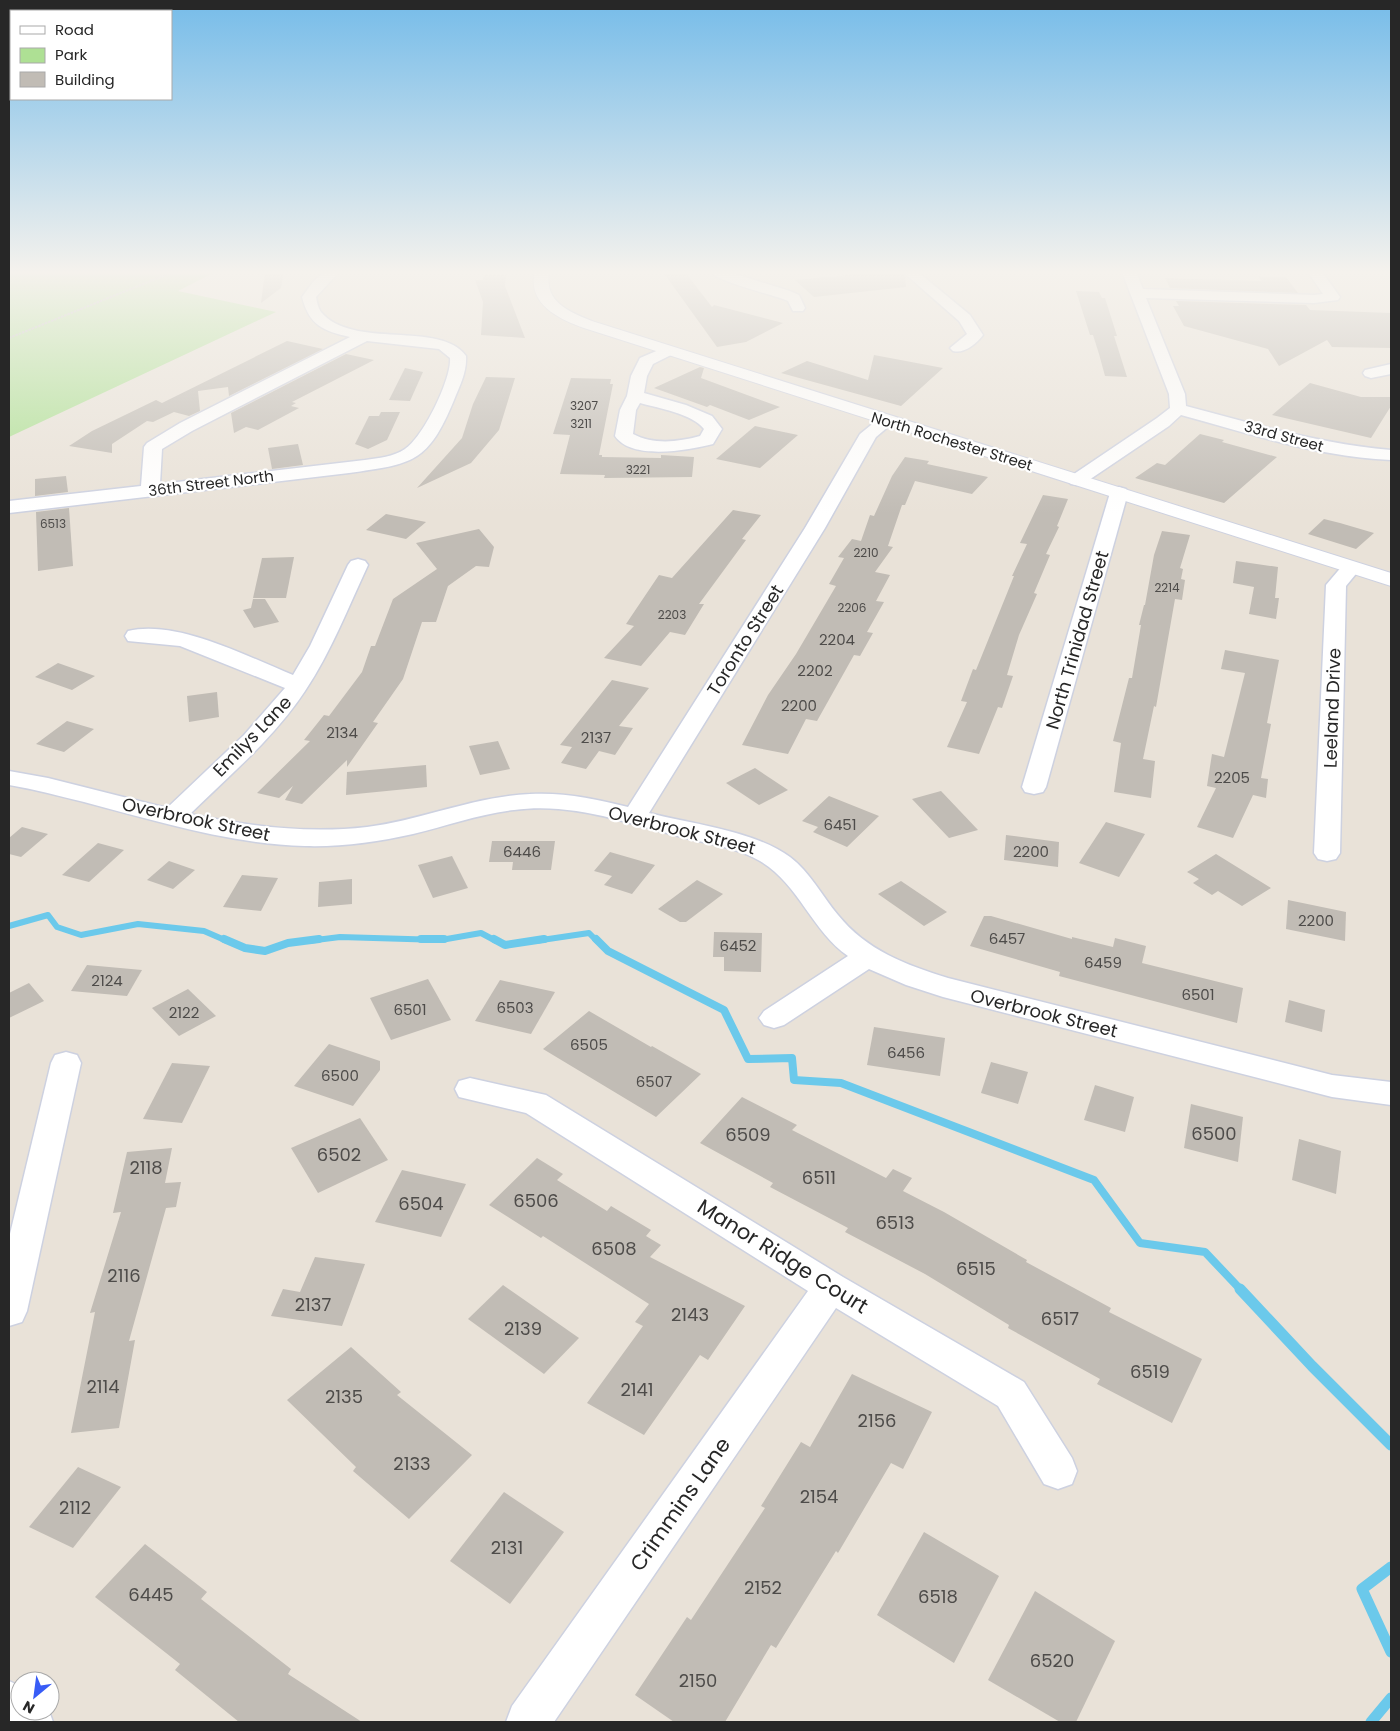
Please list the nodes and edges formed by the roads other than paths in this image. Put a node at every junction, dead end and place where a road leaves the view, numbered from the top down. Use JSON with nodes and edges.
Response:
{"nodes":[{"id":1,"x":331,"y":353,"type":"edge"},
{"id":2,"x":453,"y":353,"type":"edge"},
{"id":3,"x":664,"y":353,"type":"edge"},
{"id":4,"x":674,"y":353,"type":"edge"},
{"id":5,"x":1160,"y":353,"type":"edge"},
{"id":6,"x":1391,"y":369,"type":"edge"},
{"id":7,"x":1372,"y":373,"type":"dead end"},
{"id":8,"x":635,"y":396,"type":"junction"},
{"id":9,"x":1178,"y":409,"type":"junction"},
{"id":10,"x":887,"y":420,"type":"junction"},
{"id":11,"x":1391,"y":455,"type":"edge"},
{"id":12,"x":1077,"y":480,"type":"junction"},
{"id":13,"x":150,"y":490,"type":"junction"},
{"id":14,"x":1119,"y":494,"type":"junction"},
{"id":15,"x":9,"y":507,"type":"edge"},
{"id":16,"x":358,"y":565,"type":"dead end"},
{"id":17,"x":1350,"y":569,"type":"junction"},
{"id":18,"x":1391,"y":580,"type":"edge"},
{"id":19,"x":136,"y":636,"type":"dead end"},
{"id":20,"x":298,"y":685,"type":"junction"},
{"id":21,"x":9,"y":778,"type":"edge"},
{"id":22,"x":1034,"y":787,"type":"dead end"},
{"id":23,"x":172,"y":817,"type":"junction"},
{"id":24,"x":634,"y":817,"type":"junction"},
{"id":25,"x":1326,"y":853,"type":"dead end"},
{"id":26,"x":868,"y":956,"type":"junction"},
{"id":27,"x":774,"y":1018,"type":"dead end"},
{"id":28,"x":66,"y":1063,"type":"dead end"},
{"id":29,"x":470,"y":1090,"type":"dead end"},
{"id":30,"x":1391,"y":1094,"type":"edge"},
{"id":31,"x":831,"y":1287,"type":"junction"},
{"id":32,"x":9,"y":1311,"type":"edge"},
{"id":33,"x":1058,"y":1471,"type":"dead end"},
{"id":34,"x":9,"y":1703,"type":"edge"},
{"id":35,"x":31,"y":1722,"type":"edge"},
{"id":36,"x":528,"y":1722,"type":"edge"}],
"edges":[{"from":1,"to":13,"type":"street"},
{"from":2,"to":13,"type":"street","name":"36th Street North"},
{"from":3,"to":8,"type":"street"},
{"from":4,"to":10,"type":"street","name":"North Rochester Street"},
{"from":5,"to":9,"type":"street"},
{"from":6,"to":7,"type":"street"},
{"from":8,"to":8,"type":"street"},
{"from":9,"to":11,"type":"street","name":"33rd Street"},
{"from":9,"to":12,"type":"street"},
{"from":10,"to":12,"type":"street","name":"North Rochester Street"},
{"from":10,"to":24,"type":"street","name":"Toronto Street"},
{"from":12,"to":14,"type":"street","name":"North Rochester Street"},
{"from":13,"to":15,"type":"street","name":"36th Street North"},
{"from":14,"to":17,"type":"street","name":"North Rochester Street"},
{"from":14,"to":22,"type":"street","name":"North Trinidad Street"},
{"from":16,"to":20,"type":"street","name":"Emilys Lane"},
{"from":17,"to":18,"type":"street","name":"North Rochester Street"},
{"from":17,"to":25,"type":"street","name":"Leeland Drive"},
{"from":19,"to":20,"type":"street"},
{"from":20,"to":23,"type":"street","name":"Emilys Lane"},
{"from":21,"to":23,"type":"street","name":"Overbrook Street"},
{"from":23,"to":24,"type":"street","name":"Overbrook Street"},
{"from":24,"to":26,"type":"street","name":"Overbrook Street"},
{"from":26,"to":27,"type":"street"},
{"from":26,"to":30,"type":"street","name":"Overbrook Street"},
{"from":28,"to":32,"type":"street"},
{"from":29,"to":31,"type":"street","name":"Manor Ridge Court"},
{"from":31,"to":33,"type":"street","name":"Manor Ridge Court"},
{"from":31,"to":36,"type":"street","name":"Crimmins Lane"},
{"from":34,"to":35,"type":"street"}]}
